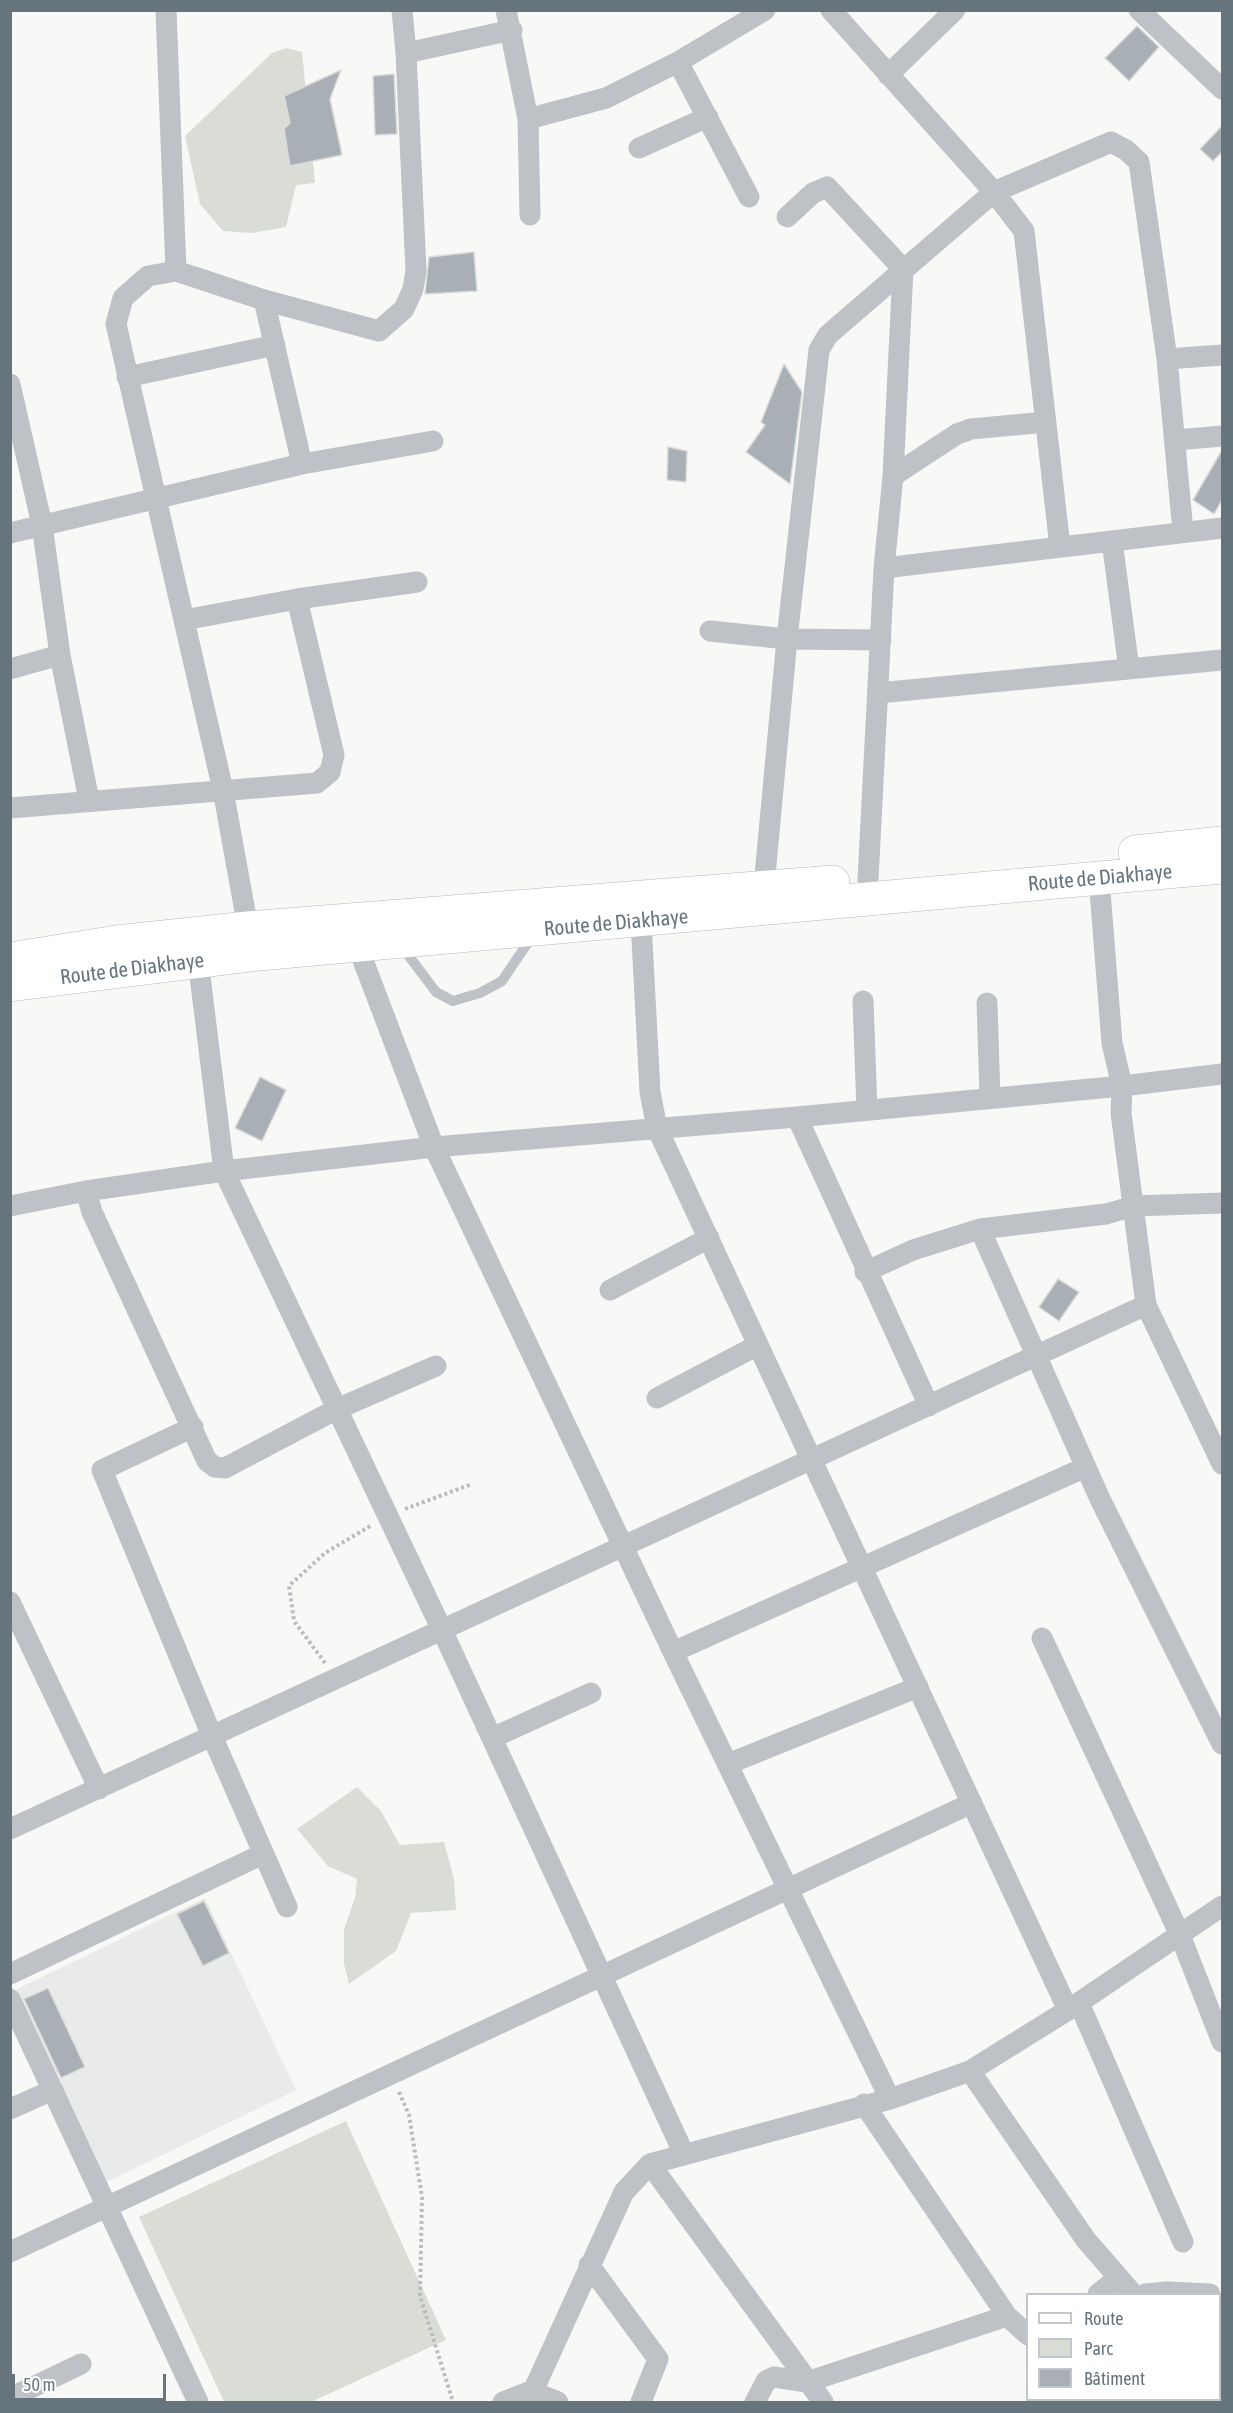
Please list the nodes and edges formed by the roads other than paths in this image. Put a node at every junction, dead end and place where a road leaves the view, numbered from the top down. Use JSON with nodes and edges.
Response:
{"nodes":[{"id":1,"x":166,"y":10,"type":"edge"},
{"id":2,"x":402,"y":10,"type":"edge"},
{"id":3,"x":765,"y":10,"type":"edge"},
{"id":4,"x":831,"y":10,"type":"edge"},
{"id":5,"x":955,"y":10,"type":"edge"},
{"id":6,"x":1140,"y":10,"type":"edge"},
{"id":7,"x":509,"y":20,"type":"edge"},
{"id":8,"x":406,"y":53,"type":"junction"},
{"id":9,"x":678,"y":62,"type":"junction"},
{"id":10,"x":888,"y":75,"type":"junction"},
{"id":11,"x":1222,"y":89,"type":"edge"},
{"id":12,"x":708,"y":117,"type":"junction"},
{"id":13,"x":528,"y":119,"type":"junction"},
{"id":14,"x":639,"y":147,"type":"dead end"},
{"id":15,"x":994,"y":192,"type":"junction"},
{"id":16,"x":749,"y":197,"type":"dead end"},
{"id":17,"x":530,"y":214,"type":"dead end"},
{"id":18,"x":787,"y":217,"type":"dead end"},
{"id":19,"x":903,"y":269,"type":"junction"},
{"id":20,"x":176,"y":271,"type":"junction"},
{"id":21,"x":264,"y":300,"type":"junction"},
{"id":22,"x":275,"y":345,"type":"junction"},
{"id":23,"x":1222,"y":355,"type":"edge"},
{"id":24,"x":1167,"y":359,"type":"junction"},
{"id":25,"x":128,"y":377,"type":"junction"},
{"id":26,"x":12,"y":394,"type":"edge"},
{"id":27,"x":1046,"y":422,"type":"junction"},
{"id":28,"x":1222,"y":436,"type":"edge"},
{"id":29,"x":1176,"y":440,"type":"junction"},
{"id":30,"x":433,"y":441,"type":"dead end"},
{"id":31,"x":302,"y":464,"type":"junction"},
{"id":32,"x":893,"y":476,"type":"junction"},
{"id":33,"x":156,"y":499,"type":"junction"},
{"id":34,"x":42,"y":525,"type":"junction"},
{"id":35,"x":1222,"y":528,"type":"edge"},
{"id":36,"x":1183,"y":532,"type":"junction"},
{"id":37,"x":10,"y":533,"type":"edge"},
{"id":38,"x":1112,"y":541,"type":"junction"},
{"id":39,"x":1060,"y":547,"type":"junction"},
{"id":40,"x":884,"y":568,"type":"junction"},
{"id":41,"x":417,"y":582,"type":"dead end"},
{"id":42,"x":297,"y":599,"type":"junction"},
{"id":43,"x":184,"y":620,"type":"junction"},
{"id":44,"x":710,"y":631,"type":"dead end"},
{"id":45,"x":787,"y":639,"type":"junction"},
{"id":46,"x":881,"y":640,"type":"junction"},
{"id":47,"x":60,"y":655,"type":"junction"},
{"id":48,"x":1222,"y":660,"type":"edge"},
{"id":49,"x":10,"y":669,"type":"edge"},
{"id":50,"x":1129,"y":669,"type":"junction"},
{"id":51,"x":878,"y":693,"type":"junction"},
{"id":52,"x":223,"y":790,"type":"junction"},
{"id":53,"x":89,"y":800,"type":"junction"},
{"id":54,"x":10,"y":808,"type":"edge"},
{"id":55,"x":1222,"y":843,"type":"edge"},
{"id":56,"x":1222,"y":867,"type":"edge"},
{"id":57,"x":1099,"y":878,"type":"junction"},
{"id":58,"x":868,"y":880,"type":"junction"},
{"id":59,"x":764,"y":886,"type":"junction"},
{"id":60,"x":640,"y":921,"type":"junction"},
{"id":61,"x":248,"y":928,"type":"junction"},
{"id":62,"x":537,"y":930,"type":"junction"},
{"id":63,"x":352,"y":932,"type":"junction"},
{"id":64,"x":398,"y":942,"type":"junction"},
{"id":65,"x":10,"y":959,"type":"edge"},
{"id":66,"x":198,"y":960,"type":"junction"},
{"id":67,"x":10,"y":985,"type":"edge"},
{"id":68,"x":863,"y":1001,"type":"dead end"},
{"id":69,"x":987,"y":1003,"type":"dead end"},
{"id":70,"x":1222,"y":1074,"type":"edge"},
{"id":71,"x":1122,"y":1086,"type":"junction"},
{"id":72,"x":990,"y":1098,"type":"junction"},
{"id":73,"x":867,"y":1110,"type":"junction"},
{"id":74,"x":797,"y":1117,"type":"junction"},
{"id":75,"x":657,"y":1128,"type":"junction"},
{"id":76,"x":434,"y":1147,"type":"junction"},
{"id":77,"x":224,"y":1171,"type":"junction"},
{"id":78,"x":86,"y":1191,"type":"junction"},
{"id":79,"x":1222,"y":1203,"type":"edge"},
{"id":80,"x":10,"y":1206,"type":"edge"},
{"id":81,"x":1134,"y":1206,"type":"junction"},
{"id":82,"x":980,"y":1229,"type":"junction"},
{"id":83,"x":709,"y":1238,"type":"junction"},
{"id":84,"x":865,"y":1272,"type":"junction"},
{"id":85,"x":610,"y":1290,"type":"dead end"},
{"id":86,"x":1146,"y":1305,"type":"junction"},
{"id":87,"x":758,"y":1345,"type":"junction"},
{"id":88,"x":1035,"y":1356,"type":"junction"},
{"id":89,"x":436,"y":1366,"type":"dead end"},
{"id":90,"x":657,"y":1398,"type":"dead end"},
{"id":91,"x":929,"y":1406,"type":"junction"},
{"id":92,"x":337,"y":1409,"type":"junction"},
{"id":93,"x":193,"y":1427,"type":"junction"},
{"id":94,"x":812,"y":1459,"type":"junction"},
{"id":95,"x":1222,"y":1464,"type":"edge"},
{"id":96,"x":1086,"y":1467,"type":"junction"},
{"id":97,"x":623,"y":1546,"type":"junction"},
{"id":98,"x":863,"y":1568,"type":"junction"},
{"id":99,"x":10,"y":1602,"type":"edge"},
{"id":100,"x":442,"y":1630,"type":"junction"},
{"id":101,"x":1042,"y":1638,"type":"dead end"},
{"id":102,"x":20,"y":1645,"type":"edge"},
{"id":103,"x":673,"y":1652,"type":"junction"},
{"id":104,"x":918,"y":1687,"type":"junction"},
{"id":105,"x":591,"y":1693,"type":"dead end"},
{"id":106,"x":212,"y":1736,"type":"junction"},
{"id":107,"x":492,"y":1738,"type":"junction"},
{"id":108,"x":1222,"y":1744,"type":"edge"},
{"id":109,"x":728,"y":1764,"type":"junction"},
{"id":110,"x":99,"y":1788,"type":"junction"},
{"id":111,"x":972,"y":1803,"type":"junction"},
{"id":112,"x":10,"y":1829,"type":"edge"},
{"id":113,"x":264,"y":1854,"type":"junction"},
{"id":114,"x":788,"y":1889,"type":"junction"},
{"id":115,"x":1222,"y":1906,"type":"edge"},
{"id":116,"x":287,"y":1907,"type":"dead end"},
{"id":117,"x":1180,"y":1935,"type":"junction"},
{"id":118,"x":10,"y":1974,"type":"edge"},
{"id":119,"x":602,"y":1976,"type":"junction"},
{"id":120,"x":10,"y":1999,"type":"edge"},
{"id":121,"x":1073,"y":2007,"type":"junction"},
{"id":122,"x":1222,"y":2042,"type":"edge"},
{"id":123,"x":970,"y":2071,"type":"junction"},
{"id":124,"x":52,"y":2090,"type":"junction"},
{"id":125,"x":890,"y":2099,"type":"junction"},
{"id":126,"x":864,"y":2104,"type":"junction"},
{"id":127,"x":10,"y":2109,"type":"edge"},
{"id":128,"x":684,"y":2154,"type":"junction"},
{"id":129,"x":650,"y":2164,"type":"junction"},
{"id":130,"x":107,"y":2207,"type":"junction"},
{"id":131,"x":1183,"y":2242,"type":"dead end"},
{"id":132,"x":10,"y":2252,"type":"edge"},
{"id":133,"x":590,"y":2265,"type":"junction"},
{"id":134,"x":1118,"y":2278,"type":"junction"},
{"id":135,"x":1100,"y":2293,"type":"edge"},
{"id":136,"x":1131,"y":2293,"type":"edge"},
{"id":137,"x":1178,"y":2293,"type":"edge"},
{"id":138,"x":1199,"y":2293,"type":"edge"},
{"id":139,"x":1007,"y":2316,"type":"junction"},
{"id":140,"x":1026,"y":2333,"type":"edge"},
{"id":141,"x":81,"y":2364,"type":"dead end"},
{"id":142,"x":807,"y":2382,"type":"junction"},
{"id":143,"x":529,"y":2397,"type":"edge"},
{"id":144,"x":10,"y":2398,"type":"edge"},
{"id":145,"x":198,"y":2403,"type":"edge"},
{"id":146,"x":503,"y":2403,"type":"edge"},
{"id":147,"x":558,"y":2403,"type":"edge"},
{"id":148,"x":641,"y":2403,"type":"edge"},
{"id":149,"x":755,"y":2403,"type":"edge"},
{"id":150,"x":823,"y":2403,"type":"edge"}],
"edges":[{"from":1,"to":20,"type":"street"},
{"from":2,"to":8,"type":"street"},
{"from":3,"to":9,"type":"street"},
{"from":4,"to":10,"type":"street"},
{"from":5,"to":10,"type":"street"},
{"from":6,"to":11,"type":"street"},
{"from":7,"to":8,"type":"street"},
{"from":7,"to":13,"type":"street"},
{"from":8,"to":21,"type":"street"},
{"from":9,"to":12,"type":"street"},
{"from":9,"to":13,"type":"street"},
{"from":10,"to":15,"type":"street"},
{"from":12,"to":14,"type":"street"},
{"from":12,"to":16,"type":"street"},
{"from":13,"to":17,"type":"street"},
{"from":15,"to":19,"type":"street"},
{"from":15,"to":24,"type":"street"},
{"from":15,"to":27,"type":"street"},
{"from":18,"to":19,"type":"street"},
{"from":19,"to":32,"type":"street"},
{"from":19,"to":45,"type":"street"},
{"from":20,"to":21,"type":"street"},
{"from":20,"to":25,"type":"street"},
{"from":21,"to":22,"type":"street"},
{"from":22,"to":25,"type":"street"},
{"from":22,"to":31,"type":"street"},
{"from":23,"to":24,"type":"street"},
{"from":24,"to":29,"type":"street"},
{"from":25,"to":33,"type":"street"},
{"from":26,"to":34,"type":"street"},
{"from":27,"to":32,"type":"street"},
{"from":27,"to":39,"type":"street"},
{"from":28,"to":29,"type":"street"},
{"from":29,"to":36,"type":"street"},
{"from":30,"to":31,"type":"street"},
{"from":31,"to":33,"type":"street"},
{"from":32,"to":40,"type":"street"},
{"from":33,"to":34,"type":"street"},
{"from":33,"to":43,"type":"street"},
{"from":34,"to":37,"type":"street"},
{"from":34,"to":47,"type":"street"},
{"from":35,"to":36,"type":"street"},
{"from":36,"to":38,"type":"street"},
{"from":38,"to":39,"type":"street"},
{"from":38,"to":50,"type":"street"},
{"from":39,"to":40,"type":"street"},
{"from":40,"to":46,"type":"street"},
{"from":41,"to":42,"type":"street"},
{"from":42,"to":43,"type":"street"},
{"from":42,"to":52,"type":"street"},
{"from":43,"to":52,"type":"street"},
{"from":44,"to":45,"type":"street"},
{"from":45,"to":46,"type":"street"},
{"from":45,"to":59,"type":"street"},
{"from":46,"to":51,"type":"street"},
{"from":47,"to":49,"type":"street"},
{"from":47,"to":53,"type":"street"},
{"from":48,"to":50,"type":"street"},
{"from":50,"to":51,"type":"street"},
{"from":51,"to":58,"type":"street"},
{"from":52,"to":53,"type":"street"},
{"from":52,"to":61,"type":"street"},
{"from":53,"to":54,"type":"street"},
{"from":55,"to":58,"type":"main road","name":"Route de Diakhaye"},
{"from":56,"to":57,"type":"main road","name":"Route de Diakhaye"},
{"from":57,"to":60,"type":"main road","name":"Route de Diakhaye"},
{"from":57,"to":71,"type":"street"},
{"from":58,"to":59,"type":"main road","name":"Route de Diakhaye"},
{"from":59,"to":63,"type":"main road","name":"Route de Diakhaye"},
{"from":60,"to":62,"type":"main road","name":"Route de Diakhaye"},
{"from":60,"to":75,"type":"street"},
{"from":61,"to":63,"type":"main road","name":"Route de Diakhaye"},
{"from":61,"to":65,"type":"main road","name":"Route de Diakhaye"},
{"from":62,"to":64,"type":"main road","name":"Route de Diakhaye"},
{"from":62,"to":64,"type":"lane"},
{"from":63,"to":64,"type":"main road","name":"Route de Diakhaye"},
{"from":63,"to":66,"type":"main road","name":"Route de Diakhaye"},
{"from":63,"to":76,"type":"street"},
{"from":66,"to":67,"type":"main road","name":"Route de Diakhaye"},
{"from":66,"to":77,"type":"street"},
{"from":68,"to":73,"type":"street"},
{"from":69,"to":72,"type":"street"},
{"from":70,"to":71,"type":"street"},
{"from":71,"to":72,"type":"street"},
{"from":71,"to":81,"type":"street"},
{"from":72,"to":73,"type":"street"},
{"from":73,"to":74,"type":"street"},
{"from":74,"to":75,"type":"street"},
{"from":74,"to":84,"type":"street"},
{"from":75,"to":76,"type":"street"},
{"from":75,"to":83,"type":"street"},
{"from":76,"to":77,"type":"street"},
{"from":76,"to":97,"type":"street"},
{"from":77,"to":78,"type":"street"},
{"from":77,"to":92,"type":"street"},
{"from":78,"to":80,"type":"street"},
{"from":78,"to":93,"type":"street"},
{"from":79,"to":81,"type":"street"},
{"from":81,"to":82,"type":"street"},
{"from":81,"to":86,"type":"street"},
{"from":82,"to":84,"type":"street"},
{"from":82,"to":88,"type":"street"},
{"from":83,"to":85,"type":"street"},
{"from":83,"to":87,"type":"street"},
{"from":84,"to":91,"type":"street"},
{"from":86,"to":88,"type":"street"},
{"from":86,"to":95,"type":"street"},
{"from":87,"to":90,"type":"street"},
{"from":87,"to":94,"type":"street"},
{"from":88,"to":91,"type":"street"},
{"from":88,"to":96,"type":"street"},
{"from":89,"to":92,"type":"street"},
{"from":91,"to":94,"type":"street"},
{"from":92,"to":93,"type":"street"},
{"from":92,"to":100,"type":"street"},
{"from":93,"to":106,"type":"street"},
{"from":94,"to":97,"type":"street"},
{"from":94,"to":98,"type":"street"},
{"from":96,"to":98,"type":"street"},
{"from":96,"to":108,"type":"street"},
{"from":97,"to":100,"type":"street"},
{"from":97,"to":103,"type":"street"},
{"from":98,"to":103,"type":"street"},
{"from":98,"to":104,"type":"street"},
{"from":99,"to":102,"type":"street"},
{"from":100,"to":106,"type":"street"},
{"from":100,"to":107,"type":"street"},
{"from":101,"to":117,"type":"street"},
{"from":102,"to":110,"type":"street"},
{"from":103,"to":109,"type":"street"},
{"from":104,"to":109,"type":"street"},
{"from":104,"to":111,"type":"street"},
{"from":105,"to":107,"type":"street"},
{"from":106,"to":110,"type":"street"},
{"from":106,"to":113,"type":"street"},
{"from":107,"to":119,"type":"street"},
{"from":109,"to":114,"type":"street"},
{"from":110,"to":112,"type":"street"},
{"from":111,"to":114,"type":"street"},
{"from":111,"to":121,"type":"street"},
{"from":113,"to":116,"type":"street"},
{"from":113,"to":118,"type":"street"},
{"from":114,"to":119,"type":"street"},
{"from":114,"to":125,"type":"street"},
{"from":115,"to":117,"type":"street"},
{"from":117,"to":121,"type":"street"},
{"from":117,"to":122,"type":"street"},
{"from":119,"to":128,"type":"street"},
{"from":119,"to":130,"type":"street"},
{"from":120,"to":124,"type":"street"},
{"from":121,"to":123,"type":"street"},
{"from":121,"to":131,"type":"street"},
{"from":123,"to":125,"type":"street"},
{"from":123,"to":134,"type":"street"},
{"from":124,"to":127,"type":"street"},
{"from":124,"to":130,"type":"street"},
{"from":125,"to":126,"type":"street"},
{"from":126,"to":128,"type":"street"},
{"from":126,"to":139,"type":"street"},
{"from":128,"to":129,"type":"street"},
{"from":129,"to":133,"type":"street"},
{"from":129,"to":142,"type":"street"},
{"from":130,"to":132,"type":"street"},
{"from":130,"to":145,"type":"street"},
{"from":133,"to":143,"type":"street"},
{"from":133,"to":148,"type":"street"},
{"from":134,"to":135,"type":"street"},
{"from":134,"to":136,"type":"street"},
{"from":137,"to":138,"type":"street"},
{"from":139,"to":140,"type":"street"},
{"from":139,"to":142,"type":"street"},
{"from":141,"to":144,"type":"street"},
{"from":142,"to":149,"type":"street"},
{"from":142,"to":150,"type":"street"},
{"from":143,"to":146,"type":"street"},
{"from":143,"to":147,"type":"street"}]}
